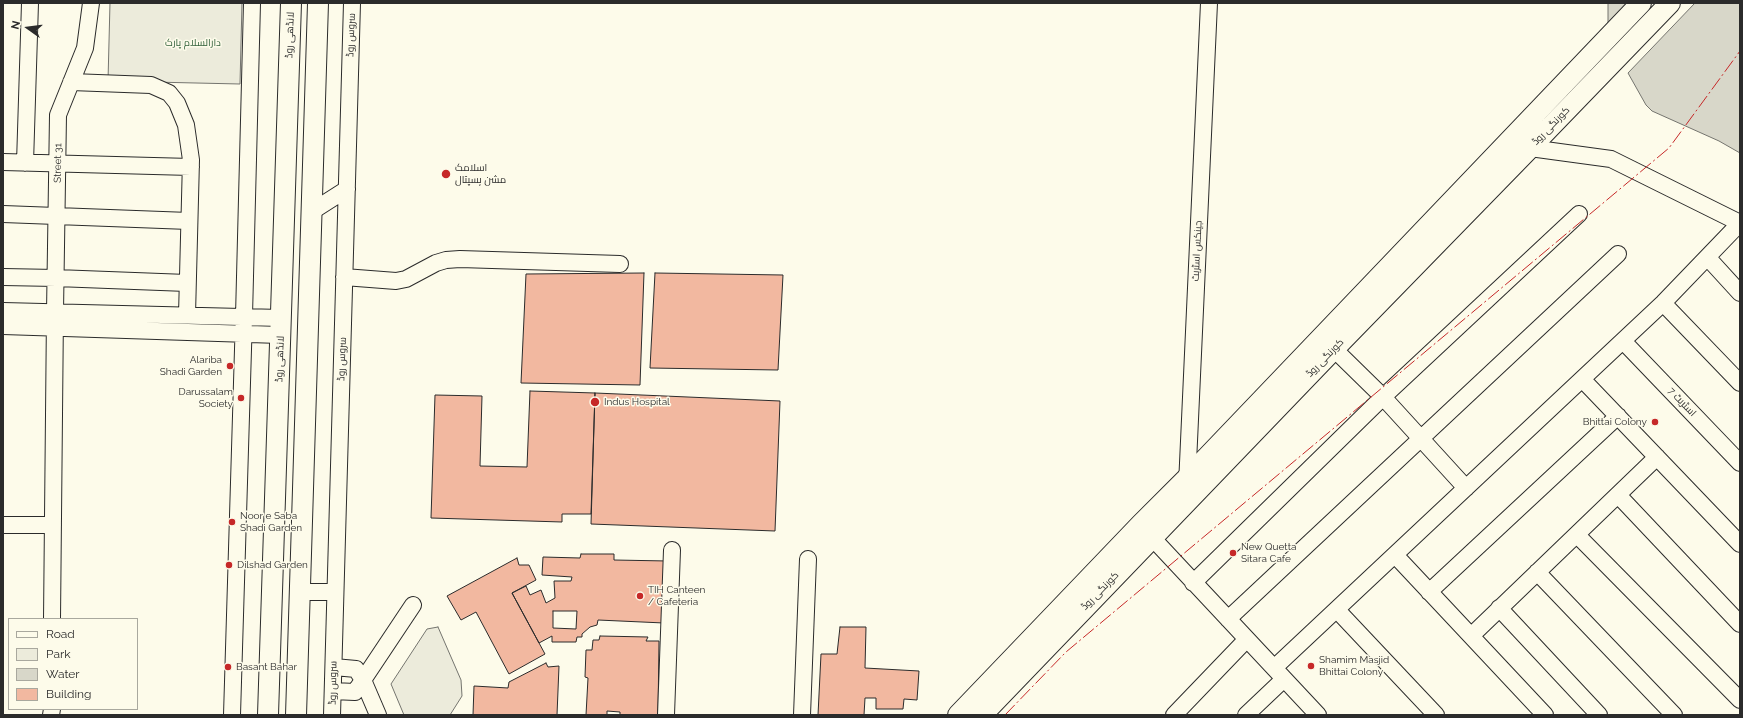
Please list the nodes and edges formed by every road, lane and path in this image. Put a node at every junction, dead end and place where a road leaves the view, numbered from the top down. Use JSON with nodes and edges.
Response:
{"nodes":[{"id":1,"x":30,"y":3,"type":"edge"},
{"id":2,"x":91,"y":3,"type":"edge"},
{"id":3,"x":252,"y":3,"type":"edge"},
{"id":4,"x":291,"y":3,"type":"edge"},
{"id":5,"x":318,"y":3,"type":"edge"},
{"id":6,"x":352,"y":3,"type":"edge"},
{"id":7,"x":1209,"y":3,"type":"edge"},
{"id":8,"x":1641,"y":3,"type":"edge"},
{"id":9,"x":1670,"y":3,"type":"edge"},
{"id":10,"x":71,"y":82,"type":"junction"},
{"id":11,"x":1530,"y":148,"type":"junction"},
{"id":12,"x":1495,"y":155,"type":"junction"},
{"id":13,"x":3,"y":162,"type":"edge"},
{"id":14,"x":25,"y":162,"type":"junction"},
{"id":15,"x":58,"y":163,"type":"junction"},
{"id":16,"x":190,"y":166,"type":"junction"},
{"id":17,"x":1508,"y":171,"type":"junction"},
{"id":18,"x":347,"y":189,"type":"junction"},
{"id":19,"x":311,"y":212,"type":"junction"},
{"id":20,"x":3,"y":214,"type":"edge"},
{"id":21,"x":1579,"y":214,"type":"dead end"},
{"id":22,"x":57,"y":216,"type":"junction"},
{"id":23,"x":189,"y":222,"type":"junction"},
{"id":24,"x":1740,"y":223,"type":"edge"},
{"id":25,"x":1618,"y":254,"type":"dead end"},
{"id":26,"x":1708,"y":258,"type":"junction"},
{"id":27,"x":620,"y":264,"type":"dead end"},
{"id":28,"x":3,"y":277,"type":"edge"},
{"id":29,"x":344,"y":277,"type":"junction"},
{"id":30,"x":56,"y":278,"type":"junction"},
{"id":31,"x":187,"y":283,"type":"junction"},
{"id":32,"x":1740,"y":293,"type":"edge"},
{"id":33,"x":1663,"y":303,"type":"junction"},
{"id":34,"x":3,"y":311,"type":"edge"},
{"id":35,"x":54,"y":312,"type":"junction"},
{"id":36,"x":187,"y":315,"type":"junction"},
{"id":37,"x":244,"y":316,"type":"junction"},
{"id":38,"x":3,"y":326,"type":"edge"},
{"id":39,"x":281,"y":326,"type":"junction"},
{"id":40,"x":54,"y":328,"type":"junction"},
{"id":41,"x":244,"y":334,"type":"junction"},
{"id":42,"x":1623,"y":341,"type":"junction"},
{"id":43,"x":1334,"y":349,"type":"junction"},
{"id":44,"x":1582,"y":379,"type":"junction"},
{"id":45,"x":1740,"y":384,"type":"edge"},
{"id":46,"x":1383,"y":397,"type":"junction"},
{"id":47,"x":1618,"y":416,"type":"junction"},
{"id":48,"x":1420,"y":438,"type":"junction"},
{"id":49,"x":1657,"y":458,"type":"junction"},
{"id":50,"x":1740,"y":463,"type":"edge"},
{"id":51,"x":1186,"y":479,"type":"junction"},
{"id":52,"x":1466,"y":488,"type":"junction"},
{"id":53,"x":1618,"y":495,"type":"junction"},
{"id":54,"x":1188,"y":500,"type":"junction"},
{"id":55,"x":3,"y":525,"type":"edge"},
{"id":56,"x":53,"y":525,"type":"junction"},
{"id":57,"x":1146,"y":531,"type":"junction"},
{"id":58,"x":1577,"y":535,"type":"junction"},
{"id":59,"x":1740,"y":544,"type":"edge"},
{"id":60,"x":672,"y":550,"type":"dead end"},
{"id":61,"x":1395,"y":555,"type":"junction"},
{"id":62,"x":808,"y":559,"type":"dead end"},
{"id":63,"x":1537,"y":572,"type":"junction"},
{"id":64,"x":1193,"y":583,"type":"junction"},
{"id":65,"x":300,"y":592,"type":"junction"},
{"id":66,"x":336,"y":592,"type":"junction"},
{"id":67,"x":1430,"y":592,"type":"junction"},
{"id":68,"x":413,"y":604,"type":"dead end"},
{"id":69,"x":1499,"y":608,"type":"junction"},
{"id":70,"x":1337,"y":610,"type":"junction"},
{"id":71,"x":52,"y":618,"type":"edge"},
{"id":72,"x":1228,"y":619,"type":"junction"},
{"id":73,"x":1740,"y":624,"type":"edge"},
{"id":74,"x":1471,"y":636,"type":"junction"},
{"id":75,"x":1247,"y":639,"type":"junction"},
{"id":76,"x":334,"y":667,"type":"junction"},
{"id":77,"x":1279,"y":674,"type":"junction"},
{"id":78,"x":364,"y":680,"type":"junction"},
{"id":79,"x":333,"y":691,"type":"junction"},
{"id":80,"x":1740,"y":700,"type":"edge"},
{"id":81,"x":1428,"y":712,"type":"edge"},
{"id":82,"x":232,"y":715,"type":"edge"},
{"id":83,"x":268,"y":715,"type":"edge"},
{"id":84,"x":296,"y":715,"type":"edge"},
{"id":85,"x":332,"y":715,"type":"edge"},
{"id":86,"x":378,"y":715,"type":"edge"},
{"id":87,"x":666,"y":715,"type":"edge"},
{"id":88,"x":802,"y":715,"type":"edge"},
{"id":89,"x":958,"y":715,"type":"edge"},
{"id":90,"x":982,"y":715,"type":"edge"},
{"id":91,"x":1174,"y":715,"type":"edge"},
{"id":92,"x":1246,"y":715,"type":"edge"},
{"id":93,"x":1318,"y":715,"type":"edge"},
{"id":94,"x":1545,"y":715,"type":"edge"},
{"id":95,"x":1599,"y":715,"type":"edge"},
{"id":96,"x":1674,"y":715,"type":"edge"}],
"edges":[{"from":1,"to":14,"type":"street"},
{"from":2,"to":10,"type":"street","name":"Street 31"},
{"from":3,"to":37,"type":"street"},
{"from":4,"to":39,"type":"main road","name":"لانڈھی روڈ"},
{"from":5,"to":19,"type":"main road"},
{"from":6,"to":18,"type":"street","name":"سروس روڈ"},
{"from":7,"to":51,"type":"street","name":"جینکس اسٹریٹ"},
{"from":8,"to":12,"type":"main road","name":"کورنگی روڈ"},
{"from":9,"to":11,"type":"main road","name":"کورنگی روڈ"},
{"from":10,"to":15,"type":"street","name":"Street 31"},
{"from":10,"to":16,"type":"street"},
{"from":11,"to":17,"type":"main road","name":"کورنگی روڈ"},
{"from":11,"to":24,"type":"street"},
{"from":12,"to":17,"type":"main road"},
{"from":12,"to":51,"type":"main road","name":"کورنگی روڈ"},
{"from":13,"to":14,"type":"street"},
{"from":14,"to":15,"type":"street"},
{"from":15,"to":16,"type":"street"},
{"from":15,"to":22,"type":"street","name":"Street 31"},
{"from":16,"to":23,"type":"street"},
{"from":17,"to":43,"type":"main road","name":"کورنگی روڈ"},
{"from":18,"to":19,"type":"street"},
{"from":18,"to":29,"type":"street","name":"سروس روڈ"},
{"from":19,"to":65,"type":"main road"},
{"from":20,"to":22,"type":"street"},
{"from":21,"to":46,"type":"street"},
{"from":22,"to":23,"type":"street"},
{"from":22,"to":30,"type":"street","name":"Street 31"},
{"from":23,"to":31,"type":"street"},
{"from":24,"to":26,"type":"street"},
{"from":25,"to":48,"type":"street"},
{"from":26,"to":32,"type":"street"},
{"from":26,"to":33,"type":"street"},
{"from":27,"to":29,"type":"street"},
{"from":28,"to":30,"type":"street"},
{"from":29,"to":66,"type":"street","name":"سروس روڈ"},
{"from":30,"to":31,"type":"street"},
{"from":30,"to":35,"type":"street","name":"Street 31"},
{"from":31,"to":36,"type":"street"},
{"from":33,"to":42,"type":"street"},
{"from":33,"to":45,"type":"street"},
{"from":34,"to":35,"type":"street"},
{"from":35,"to":36,"type":"street"},
{"from":35,"to":40,"type":"street","name":"Street 31"},
{"from":36,"to":37,"type":"street"},
{"from":37,"to":39,"type":"street"},
{"from":37,"to":41,"type":"street"},
{"from":38,"to":40,"type":"street"},
{"from":39,"to":41,"type":"street"},
{"from":39,"to":83,"type":"main road","name":"لانڈھی روڈ"},
{"from":40,"to":41,"type":"street"},
{"from":40,"to":56,"type":"street","name":"Street 31"},
{"from":41,"to":82,"type":"street"},
{"from":42,"to":44,"type":"street"},
{"from":42,"to":50,"type":"street","name":"اسٹریٹ 7"},
{"from":43,"to":46,"type":"street"},
{"from":43,"to":54,"type":"main road","name":"کورنگی روڈ"},
{"from":44,"to":47,"type":"street"},
{"from":44,"to":52,"type":"street"},
{"from":46,"to":48,"type":"street"},
{"from":46,"to":64,"type":"street"},
{"from":47,"to":49,"type":"street"},
{"from":47,"to":67,"type":"street"},
{"from":48,"to":52,"type":"street"},
{"from":48,"to":72,"type":"street"},
{"from":49,"to":53,"type":"street"},
{"from":49,"to":59,"type":"street"},
{"from":51,"to":54,"type":"street","name":"جینکس اسٹریٹ"},
{"from":51,"to":57,"type":"main road","name":"کورنگی روڈ"},
{"from":52,"to":61,"type":"street"},
{"from":53,"to":58,"type":"street"},
{"from":53,"to":73,"type":"street"},
{"from":54,"to":57,"type":"main road","name":"کورنگی روڈ"},
{"from":55,"to":56,"type":"street"},
{"from":56,"to":71,"type":"street","name":"Street 31"},
{"from":57,"to":64,"type":"street"},
{"from":57,"to":89,"type":"main road","name":"کورنگی روڈ"},
{"from":57,"to":90,"type":"main road","name":"کورنگی روڈ"},
{"from":58,"to":63,"type":"street"},
{"from":58,"to":80,"type":"street"},
{"from":60,"to":87,"type":"street"},
{"from":61,"to":67,"type":"street"},
{"from":61,"to":70,"type":"street"},
{"from":62,"to":88,"type":"street"},
{"from":63,"to":69,"type":"street"},
{"from":63,"to":96,"type":"street"},
{"from":64,"to":72,"type":"street"},
{"from":65,"to":66,"type":"street"},
{"from":65,"to":84,"type":"main road"},
{"from":66,"to":76,"type":"street","name":"سروس روڈ"},
{"from":67,"to":74,"type":"street"},
{"from":68,"to":78,"type":"street"},
{"from":69,"to":74,"type":"street"},
{"from":69,"to":95,"type":"street"},
{"from":70,"to":77,"type":"street"},
{"from":70,"to":81,"type":"street"},
{"from":72,"to":75,"type":"street"},
{"from":74,"to":94,"type":"street"},
{"from":75,"to":77,"type":"street"},
{"from":75,"to":91,"type":"street"},
{"from":76,"to":78,"type":"street"},
{"from":76,"to":79,"type":"street","name":"سروس روڈ"},
{"from":77,"to":92,"type":"street"},
{"from":77,"to":93,"type":"street"},
{"from":78,"to":79,"type":"street"},
{"from":78,"to":86,"type":"street"},
{"from":79,"to":85,"type":"street","name":"سروس روڈ"}]}
